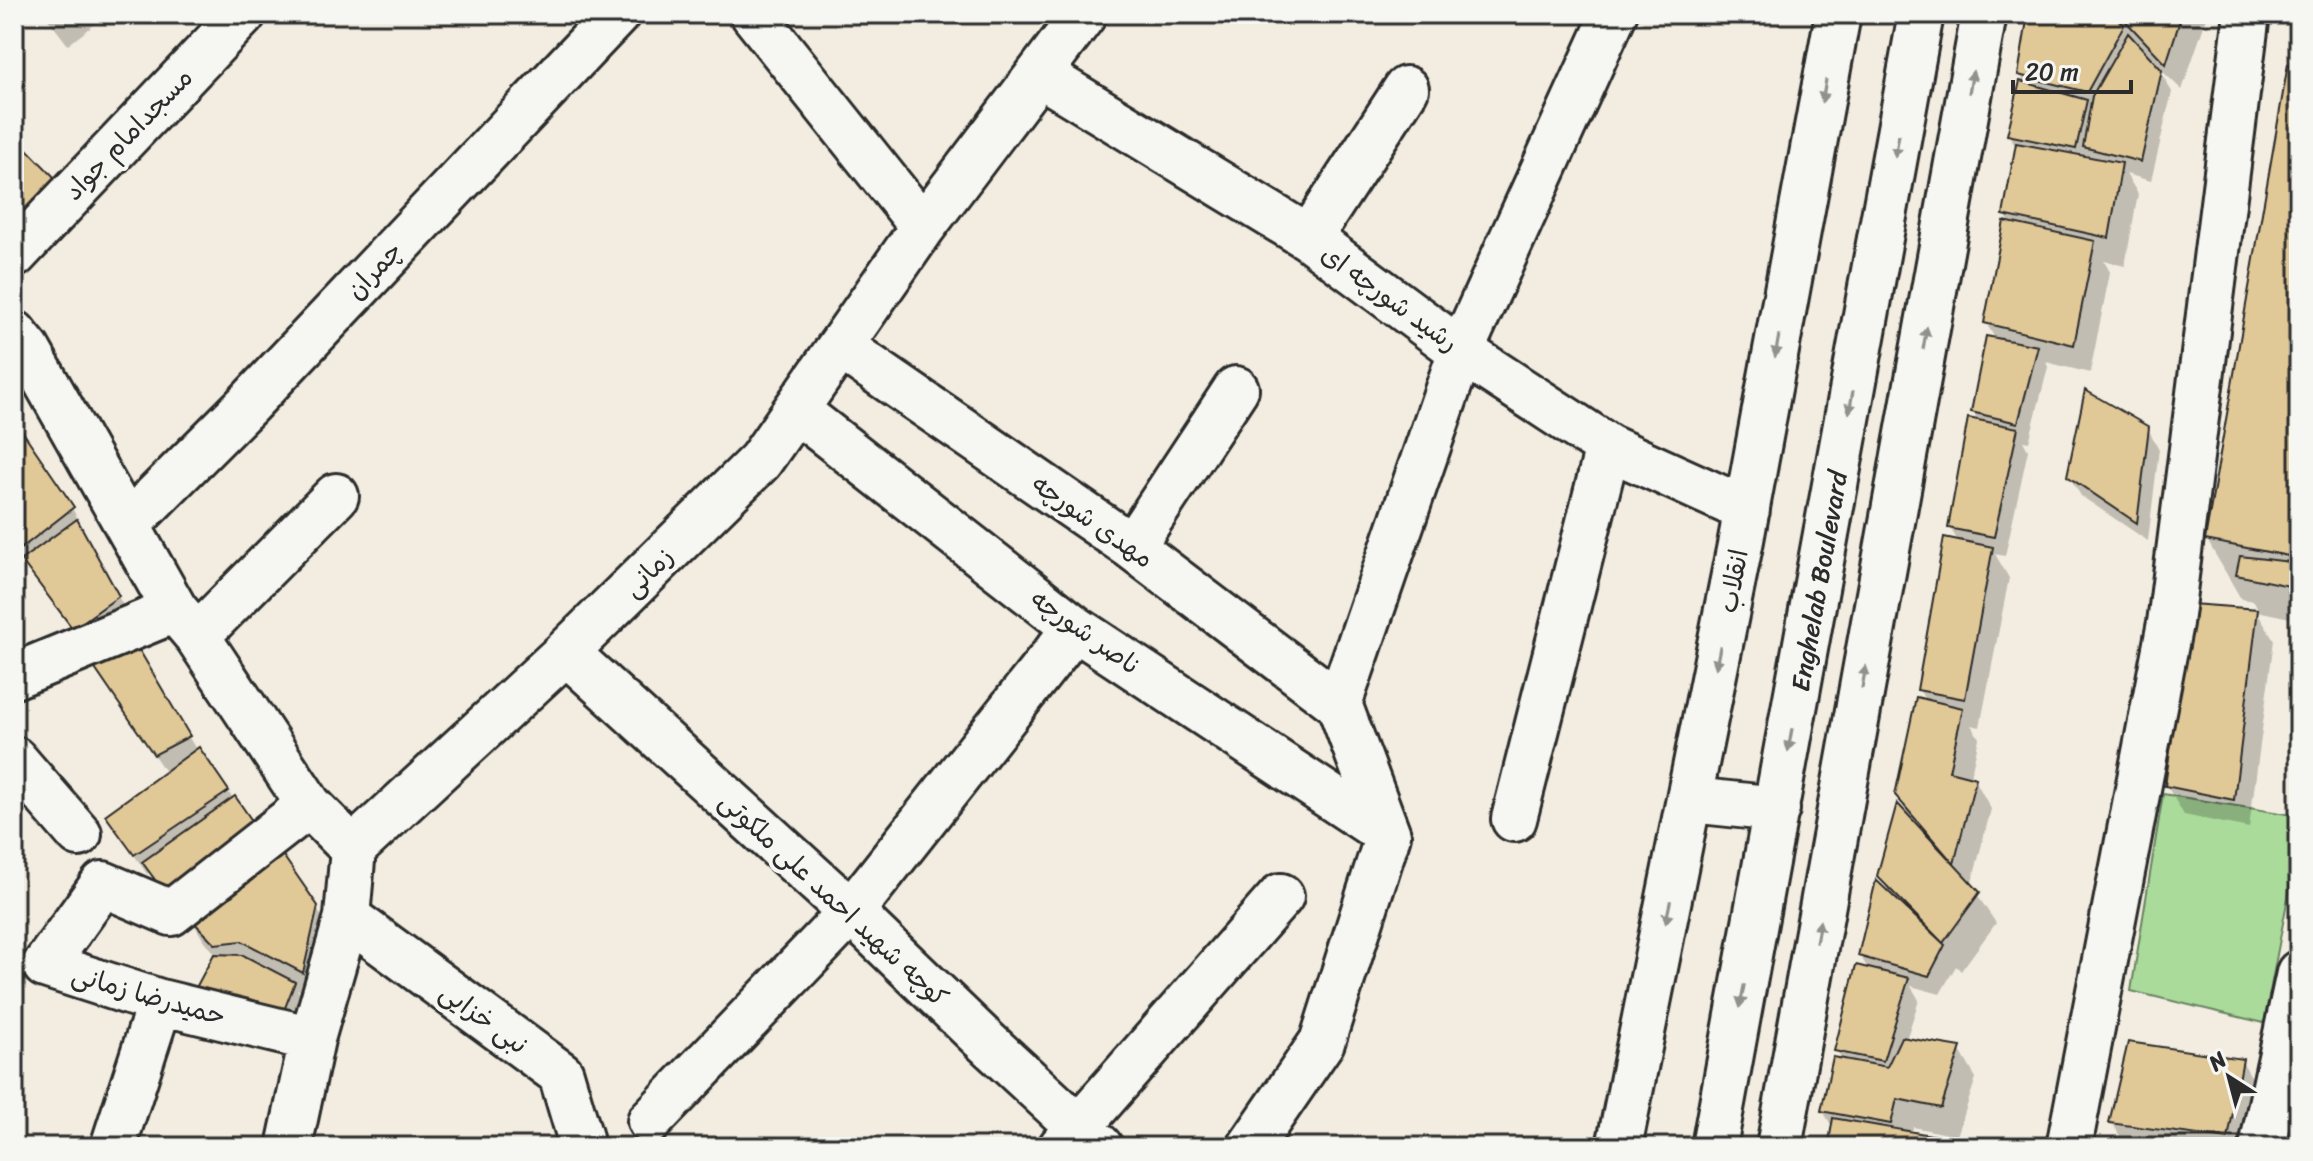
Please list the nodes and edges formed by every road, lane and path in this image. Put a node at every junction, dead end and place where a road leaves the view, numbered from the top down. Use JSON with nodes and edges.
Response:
{"nodes":[{"id":1,"x":243,"y":14,"type":"edge"},
{"id":2,"x":617,"y":14,"type":"edge"},
{"id":3,"x":753,"y":14,"type":"edge"},
{"id":4,"x":1084,"y":14,"type":"edge"},
{"id":5,"x":1614,"y":14,"type":"edge"},
{"id":6,"x":1838,"y":14,"type":"edge"},
{"id":7,"x":1921,"y":14,"type":"edge"},
{"id":8,"x":1984,"y":14,"type":"edge"},
{"id":9,"x":2247,"y":14,"type":"edge"},
{"id":10,"x":1039,"y":74,"type":"junction"},
{"id":11,"x":1406,"y":89,"type":"dead end"},
{"id":12,"x":923,"y":227,"type":"junction"},
{"id":13,"x":1309,"y":238,"type":"junction"},
{"id":14,"x":14,"y":255,"type":"edge"},
{"id":15,"x":840,"y":346,"type":"junction"},
{"id":16,"x":19,"y":351,"type":"edge"},
{"id":17,"x":1461,"y":351,"type":"junction"},
{"id":18,"x":1236,"y":389,"type":"dead end"},
{"id":19,"x":796,"y":410,"type":"junction"},
{"id":20,"x":1608,"y":447,"type":"junction"},
{"id":21,"x":336,"y":496,"type":"dead end"},
{"id":22,"x":1747,"y":510,"type":"junction"},
{"id":23,"x":128,"y":524,"type":"junction"},
{"id":24,"x":1132,"y":547,"type":"junction"},
{"id":25,"x":186,"y":623,"type":"junction"},
{"id":26,"x":1075,"y":628,"type":"junction"},
{"id":27,"x":566,"y":652,"type":"junction"},
{"id":28,"x":14,"y":676,"type":"edge"},
{"id":29,"x":1339,"y":704,"type":"junction"},
{"id":30,"x":14,"y":759,"type":"edge"},
{"id":31,"x":1691,"y":800,"type":"junction"},
{"id":32,"x":309,"y":805,"type":"junction"},
{"id":33,"x":1777,"y":809,"type":"junction"},
{"id":34,"x":1514,"y":819,"type":"dead end"},
{"id":35,"x":79,"y":834,"type":"dead end"},
{"id":36,"x":1388,"y":835,"type":"junction"},
{"id":37,"x":353,"y":849,"type":"junction"},
{"id":38,"x":1281,"y":896,"type":"dead end"},
{"id":39,"x":851,"y":912,"type":"junction"},
{"id":40,"x":347,"y":917,"type":"junction"},
{"id":41,"x":2299,"y":973,"type":"edge"},
{"id":42,"x":160,"y":1002,"type":"junction"},
{"id":43,"x":312,"y":1039,"type":"junction"},
{"id":44,"x":650,"y":1121,"type":"dead end"},
{"id":45,"x":1080,"y":1141,"type":"edge"},
{"id":46,"x":113,"y":1147,"type":"edge"},
{"id":47,"x":289,"y":1147,"type":"edge"},
{"id":48,"x":577,"y":1147,"type":"edge"},
{"id":49,"x":1250,"y":1147,"type":"edge"},
{"id":50,"x":1619,"y":1147,"type":"edge"},
{"id":51,"x":1714,"y":1147,"type":"edge"},
{"id":52,"x":1779,"y":1147,"type":"edge"},
{"id":53,"x":2069,"y":1147,"type":"edge"},
{"id":54,"x":2262,"y":1147,"type":"edge"}],
"edges":[{"from":1,"to":14,"type":"street","name":"مسجدامام جواد"},
{"from":2,"to":23,"type":"street","name":"چمران"},
{"from":3,"to":12,"type":"street"},
{"from":4,"to":10,"type":"street","name":"زمانی"},
{"from":5,"to":17,"type":"street"},
{"from":6,"to":22,"type":"street","name":"انقلاب","one_way":true},
{"from":7,"to":33,"type":"street","name":"Enghelab Boulevard","one_way":true},
{"from":52,"to":8,"type":"street","one_way":true},
{"from":9,"to":53,"type":"street"},
{"from":10,"to":12,"type":"street","name":"زمانی"},
{"from":10,"to":13,"type":"street","name":"رشید شورچه ای"},
{"from":11,"to":13,"type":"street"},
{"from":12,"to":15,"type":"street","name":"زمانی"},
{"from":13,"to":17,"type":"street","name":"رشید شورچه ای"},
{"from":15,"to":19,"type":"street","name":"زمانی"},
{"from":15,"to":24,"type":"street","name":"مهدی شورچه"},
{"from":16,"to":23,"type":"street"},
{"from":17,"to":20,"type":"street","name":"رشید شورچه ای"},
{"from":17,"to":29,"type":"street"},
{"from":18,"to":24,"type":"street"},
{"from":19,"to":26,"type":"street","name":"ناصر شورچه"},
{"from":19,"to":27,"type":"street","name":"زمانی"},
{"from":20,"to":22,"type":"street","name":"رشید شورچه ای"},
{"from":20,"to":34,"type":"street"},
{"from":21,"to":25,"type":"street"},
{"from":22,"to":31,"type":"street","name":"انقلاب","one_way":true},
{"from":23,"to":25,"type":"street"},
{"from":24,"to":29,"type":"street","name":"مهدی شورچه"},
{"from":25,"to":28,"type":"street"},
{"from":25,"to":32,"type":"street"},
{"from":26,"to":36,"type":"street","name":"ناصر شورچه"},
{"from":26,"to":39,"type":"street"},
{"from":27,"to":37,"type":"street","name":"زمانی"},
{"from":27,"to":39,"type":"street","name":"کوچه شهید احمد علی ملکوتی"},
{"from":29,"to":36,"type":"street"},
{"from":30,"to":35,"type":"street"},
{"from":31,"to":33,"type":"street"},
{"from":31,"to":50,"type":"street","name":"انقلاب","one_way":true},
{"from":32,"to":37,"type":"street"},
{"from":32,"to":42,"type":"street","name":"حمیدرضا زمانی"},
{"from":33,"to":51,"type":"street","name":"Enghelab Boulevard","one_way":true},
{"from":36,"to":49,"type":"street"},
{"from":37,"to":40,"type":"street"},
{"from":38,"to":45,"type":"street"},
{"from":39,"to":44,"type":"street"},
{"from":39,"to":45,"type":"street","name":"کوچه شهید احمد علی ملکوتی"},
{"from":40,"to":43,"type":"street"},
{"from":40,"to":48,"type":"street","name":"نبی خزایی"},
{"from":41,"to":54,"type":"street"},
{"from":42,"to":43,"type":"street","name":"حمیدرضا زمانی"},
{"from":42,"to":46,"type":"street"},
{"from":43,"to":47,"type":"street"}]}
